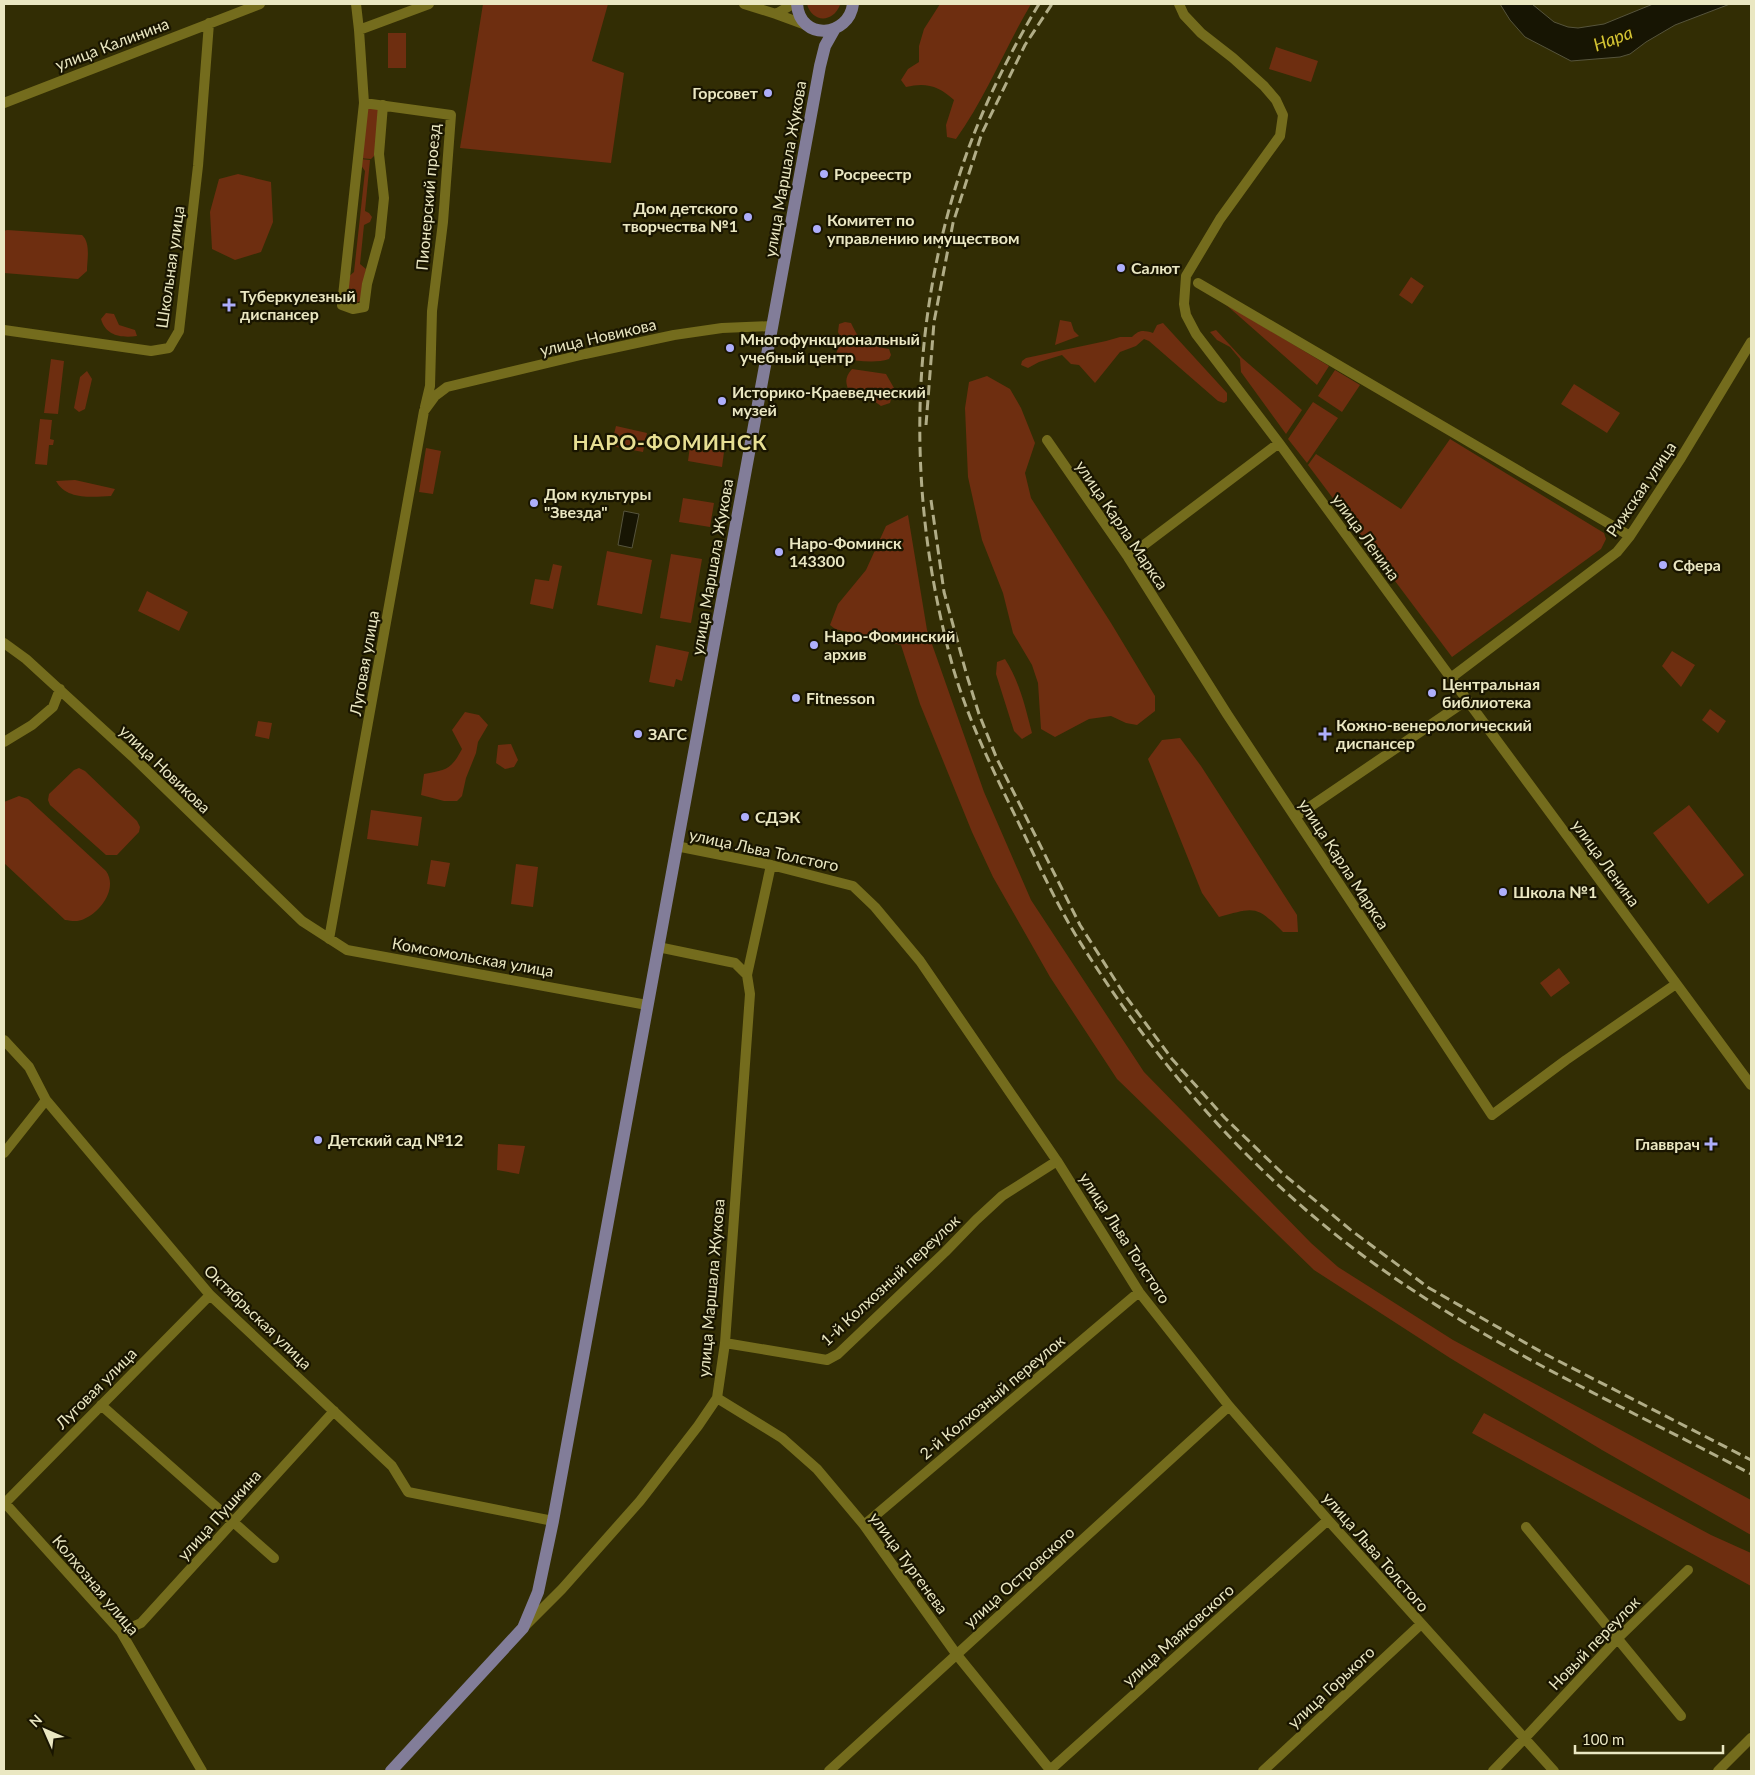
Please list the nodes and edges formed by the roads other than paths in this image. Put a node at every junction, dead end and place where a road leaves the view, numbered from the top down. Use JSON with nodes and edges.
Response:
{"nodes":[{"id":1,"x":260,"y":4,"type":"edge"},
{"id":2,"x":356,"y":4,"type":"edge"},
{"id":3,"x":429,"y":4,"type":"edge"},
{"id":4,"x":744,"y":4,"type":"edge"},
{"id":5,"x":795,"y":4,"type":"edge"},
{"id":6,"x":1179,"y":4,"type":"edge"},
{"id":7,"x":854,"y":6,"type":"edge"},
{"id":8,"x":776,"y":14,"type":"junction"},
{"id":9,"x":209,"y":23,"type":"junction"},
{"id":10,"x":808,"y":27,"type":"junction"},
{"id":11,"x":359,"y":30,"type":"junction"},
{"id":12,"x":834,"y":30,"type":"junction"},
{"id":13,"x":825,"y":46,"type":"junction"},
{"id":14,"x":4,"y":103,"type":"edge"},
{"id":15,"x":364,"y":103,"type":"junction"},
{"id":16,"x":383,"y":106,"type":"junction"},
{"id":17,"x":1198,"y":283,"type":"dead end"},
{"id":18,"x":772,"y":326,"type":"junction"},
{"id":19,"x":4,"y":330,"type":"edge"},
{"id":20,"x":1751,"y":342,"type":"edge"},
{"id":21,"x":435,"y":396,"type":"joint"},
{"id":22,"x":424,"y":411,"type":"junction"},
{"id":23,"x":1047,"y":440,"type":"dead end"},
{"id":24,"x":1279,"y":443,"type":"junction"},
{"id":25,"x":1630,"y":536,"type":"junction"},
{"id":26,"x":1128,"y":557,"type":"junction"},
{"id":27,"x":4,"y":643,"type":"edge"},
{"id":28,"x":1452,"y":677,"type":"junction"},
{"id":29,"x":60,"y":689,"type":"junction"},
{"id":30,"x":1467,"y":700,"type":"junction"},
{"id":31,"x":4,"y":742,"type":"edge"},
{"id":32,"x":1295,"y":817,"type":"junction"},
{"id":33,"x":676,"y":846,"type":"junction"},
{"id":34,"x":770,"y":865,"type":"junction"},
{"id":35,"x":302,"y":920,"type":"joint"},
{"id":36,"x":329,"y":939,"type":"junction"},
{"id":37,"x":658,"y":947,"type":"junction"},
{"id":38,"x":747,"y":975,"type":"junction"},
{"id":39,"x":1676,"y":984,"type":"junction"},
{"id":40,"x":647,"y":1005,"type":"junction"},
{"id":41,"x":4,"y":1040,"type":"edge"},
{"id":42,"x":1751,"y":1084,"type":"edge"},
{"id":43,"x":46,"y":1100,"type":"junction"},
{"id":44,"x":4,"y":1154,"type":"edge"},
{"id":45,"x":1057,"y":1161,"type":"junction"},
{"id":46,"x":1139,"y":1292,"type":"junction"},
{"id":47,"x":210,"y":1295,"type":"junction"},
{"id":48,"x":725,"y":1343,"type":"junction"},
{"id":49,"x":717,"y":1398,"type":"junction"},
{"id":50,"x":101,"y":1405,"type":"junction"},
{"id":51,"x":1229,"y":1406,"type":"junction"},
{"id":52,"x":334,"y":1411,"type":"junction"},
{"id":53,"x":4,"y":1503,"type":"edge"},
{"id":54,"x":1328,"y":1520,"type":"junction"},
{"id":55,"x":552,"y":1521,"type":"junction"},
{"id":56,"x":233,"y":1522,"type":"junction"},
{"id":57,"x":864,"y":1525,"type":"junction"},
{"id":58,"x":1526,"y":1527,"type":"dead end"},
{"id":59,"x":274,"y":1558,"type":"dead end"},
{"id":60,"x":1688,"y":1570,"type":"dead end"},
{"id":61,"x":1420,"y":1625,"type":"junction"},
{"id":62,"x":523,"y":1628,"type":"junction"},
{"id":63,"x":120,"y":1632,"type":"junction"},
{"id":64,"x":1618,"y":1638,"type":"junction"},
{"id":65,"x":956,"y":1655,"type":"junction"},
{"id":66,"x":1681,"y":1716,"type":"dead end"},
{"id":67,"x":1751,"y":1738,"type":"edge"},
{"id":68,"x":1524,"y":1740,"type":"junction"},
{"id":69,"x":202,"y":1771,"type":"edge"},
{"id":70,"x":391,"y":1771,"type":"edge"},
{"id":71,"x":829,"y":1771,"type":"edge"},
{"id":72,"x":1050,"y":1771,"type":"edge"},
{"id":73,"x":1263,"y":1771,"type":"edge"},
{"id":74,"x":1493,"y":1771,"type":"edge"},
{"id":75,"x":1554,"y":1771,"type":"edge"},
{"id":76,"x":1718,"y":1771,"type":"edge"}],
"edges":[{"from":1,"to":9,"type":"street","name":"улица Калинина"},
{"from":2,"to":11,"type":"street"},
{"from":3,"to":11,"type":"street"},
{"from":4,"to":8,"type":"street"},
{"from":5,"to":8,"type":"street"},
{"from":5,"to":10,"type":"main road"},
{"from":6,"to":24,"type":"street","name":"улица Ленина"},
{"from":7,"to":12,"type":"main road","name":"улица Маршала Жукова"},
{"from":8,"to":10,"type":"street"},
{"from":9,"to":14,"type":"street","name":"улица Калинина"},
{"from":9,"to":19,"type":"street","name":"Школьная улица"},
{"from":10,"to":12,"type":"main road"},
{"from":10,"to":13,"type":"main road"},
{"from":11,"to":15,"type":"street"},
{"from":12,"to":13,"type":"main road","name":"улица Маршала Жукова"},
{"from":13,"to":18,"type":"main road","name":"улица Маршала Жукова"},
{"from":15,"to":16,"type":"street","name":"Пионерский проезд"},
{"from":15,"to":16,"type":"street"},
{"from":16,"to":22,"type":"street","name":"Пионерский проезд"},
{"from":17,"to":25,"type":"street"},
{"from":18,"to":21,"type":"street","name":"улица Новикова"},
{"from":18,"to":33,"type":"main road","name":"улица Маршала Жукова"},
{"from":20,"to":25,"type":"street","name":"Рижская улица"},
{"from":21,"to":22,"type":"street","name":"Луговая улица"},
{"from":22,"to":36,"type":"street","name":"Луговая улица"},
{"from":23,"to":26,"type":"street","name":"улица Карла Маркса"},
{"from":24,"to":26,"type":"street"},
{"from":24,"to":28,"type":"street","name":"улица Ленина"},
{"from":25,"to":28,"type":"street","name":"Рижская улица"},
{"from":26,"to":32,"type":"street","name":"улица Карла Маркса"},
{"from":27,"to":29,"type":"street","name":"улица Новикова"},
{"from":28,"to":30,"type":"street","name":"улица Ленина"},
{"from":29,"to":31,"type":"street"},
{"from":29,"to":35,"type":"street","name":"улица Новикова"},
{"from":30,"to":32,"type":"street"},
{"from":30,"to":39,"type":"street","name":"улица Ленина"},
{"from":32,"to":39,"type":"street","name":"улица Карла Маркса"},
{"from":33,"to":34,"type":"street","name":"улица Льва Толстого"},
{"from":33,"to":37,"type":"main road","name":"улица Маршала Жукова"},
{"from":34,"to":38,"type":"street","name":"улица Маршала Жукова"},
{"from":34,"to":45,"type":"street","name":"улица Льва Толстого"},
{"from":35,"to":36,"type":"street","name":"Комсомольская улица"},
{"from":36,"to":40,"type":"street","name":"Комсомольская улица"},
{"from":37,"to":38,"type":"street"},
{"from":37,"to":40,"type":"main road","name":"улица Маршала Жукова"},
{"from":38,"to":48,"type":"street","name":"улица Маршала Жукова"},
{"from":39,"to":42,"type":"street","name":"улица Ленина"},
{"from":40,"to":55,"type":"main road","name":"улица Маршала Жукова"},
{"from":41,"to":43,"type":"street","name":"Октябрьская улица"},
{"from":43,"to":44,"type":"street"},
{"from":43,"to":47,"type":"street","name":"Октябрьская улица"},
{"from":45,"to":46,"type":"street","name":"улица Льва Толстого"},
{"from":45,"to":48,"type":"street","name":"1-й Колхозный переулок"},
{"from":46,"to":51,"type":"street","name":"улица Льва Толстого"},
{"from":46,"to":57,"type":"street","name":"2-й Колхозный переулок"},
{"from":47,"to":50,"type":"street","name":"Луговая улица"},
{"from":47,"to":52,"type":"street","name":"Октябрьская улица"},
{"from":48,"to":49,"type":"street","name":"улица Маршала Жукова"},
{"from":49,"to":57,"type":"street","name":"улица Тургенева"},
{"from":49,"to":62,"type":"street","name":"улица Маршала Жукова"},
{"from":50,"to":53,"type":"street","name":"Луговая улица"},
{"from":50,"to":56,"type":"street"},
{"from":51,"to":54,"type":"street","name":"улица Льва Толстого"},
{"from":51,"to":65,"type":"street","name":"улица Островского"},
{"from":52,"to":55,"type":"street","name":"Октябрьская улица"},
{"from":52,"to":56,"type":"street","name":"улица Пушкина"},
{"from":53,"to":63,"type":"street","name":"Колхозная улица"},
{"from":54,"to":61,"type":"street","name":"улица Льва Толстого"},
{"from":54,"to":72,"type":"street","name":"улица Маяковского"},
{"from":55,"to":62,"type":"main road","name":"улица Маршала Жукова"},
{"from":56,"to":59,"type":"street"},
{"from":56,"to":63,"type":"street","name":"улица Пушкина"},
{"from":57,"to":65,"type":"street","name":"улица Тургенева"},
{"from":58,"to":64,"type":"street"},
{"from":60,"to":64,"type":"street","name":"Новый переулок"},
{"from":61,"to":68,"type":"street","name":"улица Льва Толстого"},
{"from":61,"to":73,"type":"street","name":"улица Горького"},
{"from":62,"to":70,"type":"main road","name":"улица Маршала Жукова"},
{"from":63,"to":69,"type":"street","name":"Колхозная улица"},
{"from":64,"to":66,"type":"street"},
{"from":64,"to":68,"type":"street","name":"Новый переулок"},
{"from":65,"to":71,"type":"street","name":"улица Островского"},
{"from":65,"to":72,"type":"street","name":"улица Тургенева"},
{"from":67,"to":76,"type":"street"},
{"from":68,"to":74,"type":"street","name":"Новый переулок"},
{"from":68,"to":75,"type":"street","name":"улица Льва Толстого"}]}
